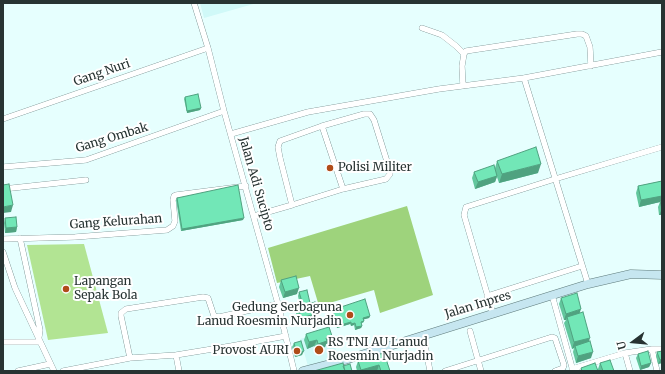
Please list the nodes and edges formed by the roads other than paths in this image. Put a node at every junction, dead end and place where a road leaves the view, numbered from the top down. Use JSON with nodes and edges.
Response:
{"nodes":[{"id":1,"x":194,"y":3,"type":"edge"},
{"id":2,"x":422,"y":28,"type":"dead end"},
{"id":3,"x":208,"y":48,"type":"junction"},
{"id":4,"x":662,"y":52,"type":"edge"},
{"id":5,"x":464,"y":54,"type":"junction"},
{"id":6,"x":591,"y":66,"type":"junction"},
{"id":7,"x":524,"y":78,"type":"junction"},
{"id":8,"x":463,"y":86,"type":"junction"},
{"id":9,"x":224,"y":111,"type":"junction"},
{"id":10,"x":3,"y":119,"type":"edge"},
{"id":11,"x":322,"y":126,"type":"junction"},
{"id":12,"x":231,"y":134,"type":"junction"},
{"id":13,"x":662,"y":147,"type":"edge"},
{"id":14,"x":3,"y":167,"type":"edge"},
{"id":15,"x":554,"y":179,"type":"junction"},
{"id":16,"x":86,"y":180,"type":"dead end"},
{"id":17,"x":246,"y":186,"type":"junction"},
{"id":18,"x":3,"y":189,"type":"edge"},
{"id":19,"x":343,"y":189,"type":"junction"},
{"id":20,"x":292,"y":205,"type":"junction"},
{"id":21,"x":254,"y":216,"type":"junction"},
{"id":22,"x":20,"y":238,"type":"junction"},
{"id":23,"x":3,"y":239,"type":"edge"},
{"id":24,"x":3,"y":252,"type":"edge"},
{"id":25,"x":582,"y":266,"type":"junction"},
{"id":26,"x":662,"y":275,"type":"edge"},
{"id":27,"x":588,"y":284,"type":"junction"},
{"id":28,"x":552,"y":295,"type":"junction"},
{"id":29,"x":487,"y":296,"type":"junction"},
{"id":30,"x":278,"y":304,"type":"junction"},
{"id":31,"x":493,"y":314,"type":"junction"},
{"id":32,"x":470,"y":332,"type":"dead end"},
{"id":33,"x":286,"y":336,"type":"junction"},
{"id":34,"x":39,"y":340,"type":"junction"},
{"id":35,"x":3,"y":342,"type":"edge"},
{"id":36,"x":425,"y":345,"type":"dead end"},
{"id":37,"x":652,"y":349,"type":"junction"},
{"id":38,"x":662,"y":349,"type":"edge"},
{"id":39,"x":625,"y":353,"type":"junction"},
{"id":40,"x":176,"y":355,"type":"junction"},
{"id":41,"x":130,"y":358,"type":"junction"},
{"id":42,"x":478,"y":359,"type":"junction"},
{"id":43,"x":50,"y":364,"type":"junction"},
{"id":44,"x":573,"y":370,"type":"edge"},
{"id":45,"x":18,"y":371,"type":"edge"},
{"id":46,"x":54,"y":371,"type":"edge"},
{"id":47,"x":63,"y":371,"type":"edge"},
{"id":48,"x":179,"y":371,"type":"edge"},
{"id":49,"x":294,"y":371,"type":"edge"},
{"id":50,"x":303,"y":371,"type":"edge"},
{"id":51,"x":430,"y":371,"type":"edge"},
{"id":52,"x":445,"y":371,"type":"edge"},
{"id":53,"x":481,"y":371,"type":"edge"},
{"id":54,"x":555,"y":371,"type":"edge"},
{"id":55,"x":630,"y":371,"type":"edge"},
{"id":56,"x":657,"y":371,"type":"edge"}],
"edges":[{"from":1,"to":3,"type":"street","name":"Jalan Adi Sucipto"},
{"from":2,"to":5,"type":"street"},
{"from":3,"to":9,"type":"street","name":"Jalan Adi Sucipto"},
{"from":3,"to":10,"type":"street","name":"Gang Nuri"},
{"from":4,"to":6,"type":"street"},
{"from":5,"to":6,"type":"street"},
{"from":5,"to":8,"type":"street"},
{"from":6,"to":7,"type":"street"},
{"from":7,"to":8,"type":"street"},
{"from":7,"to":15,"type":"street"},
{"from":8,"to":12,"type":"street"},
{"from":9,"to":12,"type":"street","name":"Jalan Adi Sucipto"},
{"from":9,"to":14,"type":"street","name":"Gang Ombak"},
{"from":11,"to":19,"type":"street"},
{"from":11,"to":19,"type":"street"},
{"from":11,"to":20,"type":"street"},
{"from":12,"to":17,"type":"street","name":"Jalan Adi Sucipto"},
{"from":13,"to":15,"type":"street"},
{"from":15,"to":25,"type":"street"},
{"from":15,"to":29,"type":"street"},
{"from":16,"to":18,"type":"street"},
{"from":17,"to":21,"type":"street","name":"Jalan Adi Sucipto"},
{"from":17,"to":22,"type":"street","name":"Gang Kelurahan"},
{"from":19,"to":20,"type":"street"},
{"from":20,"to":21,"type":"street"},
{"from":21,"to":30,"type":"street","name":"Jalan Adi Sucipto"},
{"from":22,"to":23,"type":"street","name":"Gang Kelurahan"},
{"from":22,"to":34,"type":"street"},
{"from":24,"to":34,"type":"street"},
{"from":25,"to":27,"type":"street"},
{"from":25,"to":29,"type":"street"},
{"from":26,"to":27,"type":"main road","name":"Jalan Inpres"},
{"from":27,"to":28,"type":"main road","name":"Jalan Inpres"},
{"from":28,"to":31,"type":"main road","name":"Jalan Inpres"},
{"from":28,"to":44,"type":"street"},
{"from":29,"to":31,"type":"street"},
{"from":30,"to":33,"type":"street","name":"Jalan Adi Sucipto"},
{"from":30,"to":41,"type":"street"},
{"from":31,"to":50,"type":"main road","name":"Jalan Inpres"},
{"from":32,"to":42,"type":"street"},
{"from":33,"to":40,"type":"street"},
{"from":33,"to":49,"type":"street","name":"Jalan Adi Sucipto"},
{"from":34,"to":35,"type":"street"},
{"from":34,"to":43,"type":"street"},
{"from":36,"to":51,"type":"street"},
{"from":37,"to":38,"type":"street"},
{"from":37,"to":39,"type":"street"},
{"from":37,"to":56,"type":"street"},
{"from":39,"to":44,"type":"street"},
{"from":39,"to":55,"type":"street"},
{"from":40,"to":41,"type":"street"},
{"from":40,"to":48,"type":"street"},
{"from":41,"to":47,"type":"street"},
{"from":42,"to":52,"type":"street"},
{"from":42,"to":53,"type":"street"},
{"from":42,"to":54,"type":"street"},
{"from":43,"to":45,"type":"street"},
{"from":43,"to":46,"type":"street"}]}
